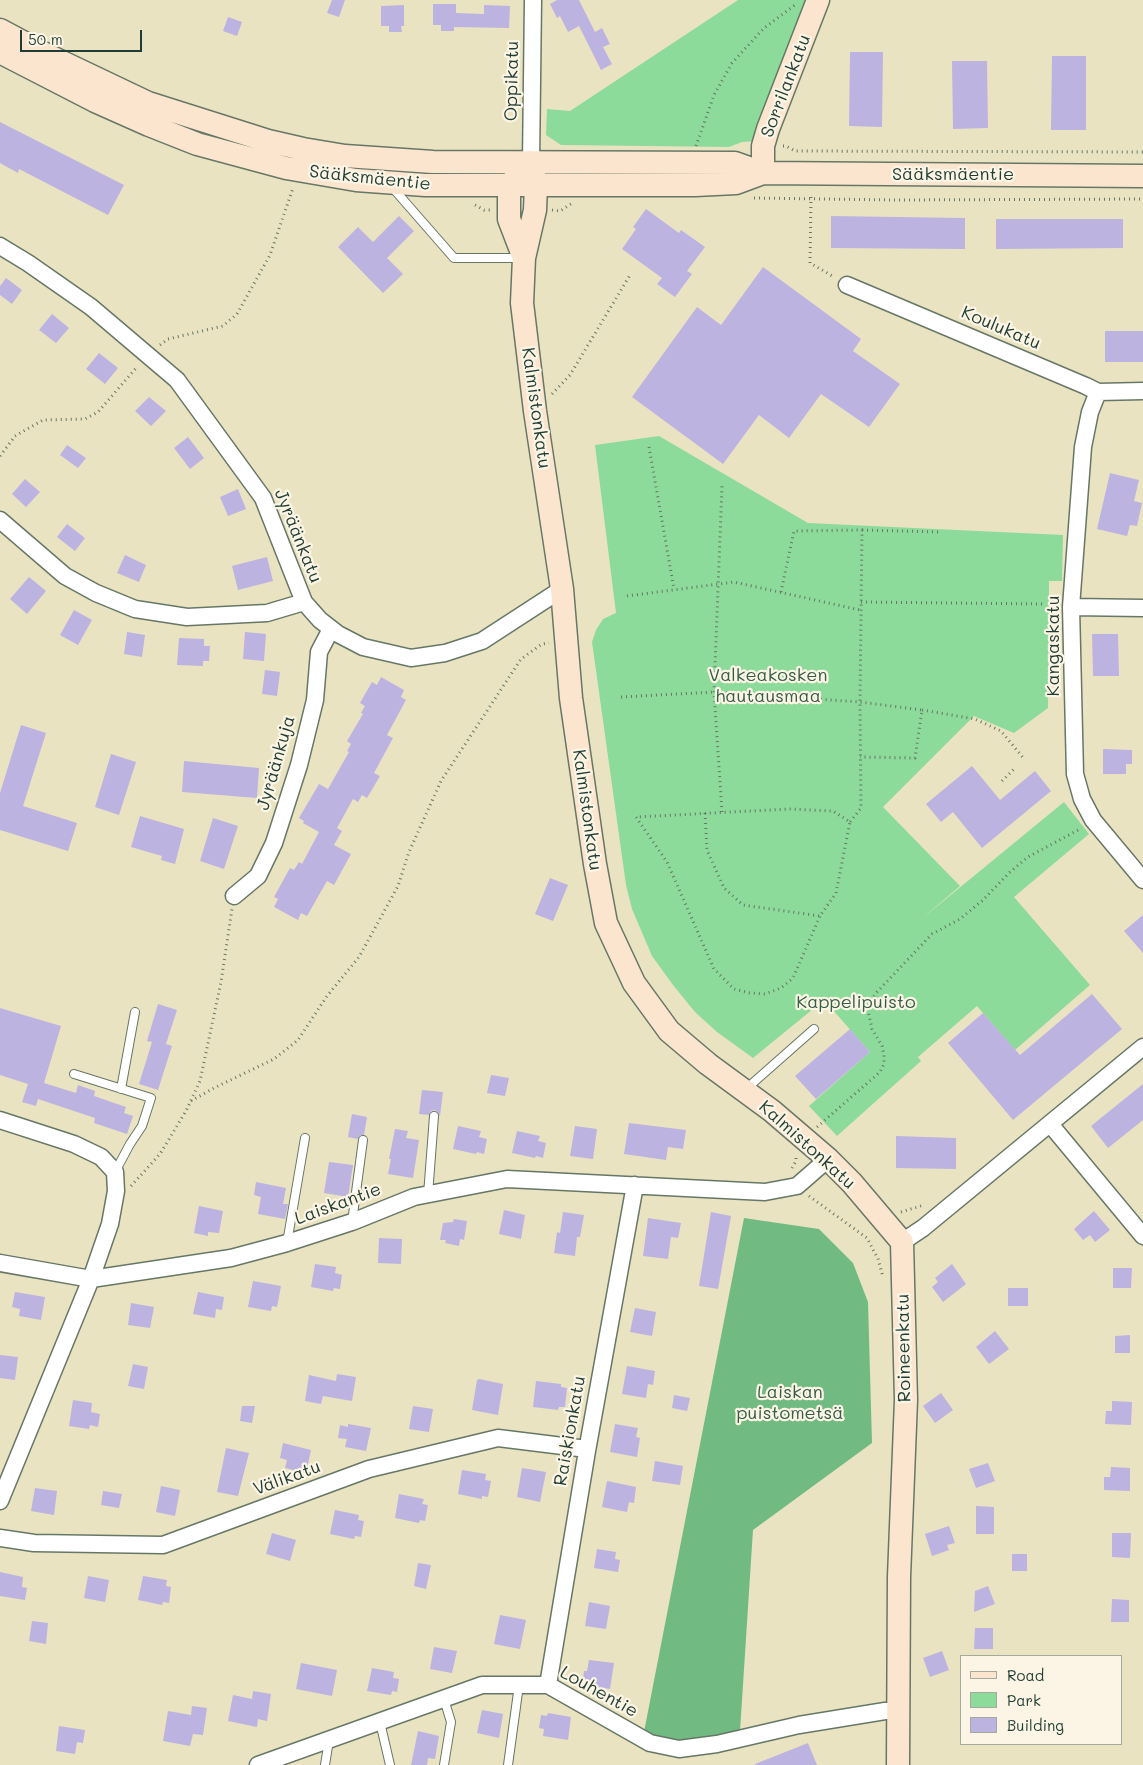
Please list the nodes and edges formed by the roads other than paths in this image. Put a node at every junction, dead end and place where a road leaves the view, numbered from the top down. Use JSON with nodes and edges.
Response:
{"nodes":[{"id":1,"x":533,"y":0,"type":"edge"},
{"id":2,"x":808,"y":2,"type":"edge"},
{"id":3,"x":0,"y":30,"type":"edge"},
{"id":4,"x":0,"y":52,"type":"edge"},
{"id":5,"x":531,"y":162,"type":"junction"},
{"id":6,"x":388,"y":171,"type":"junction"},
{"id":7,"x":764,"y":173,"type":"junction"},
{"id":8,"x":1143,"y":176,"type":"edge"},
{"id":9,"x":509,"y":185,"type":"junction"},
{"id":10,"x":536,"y":185,"type":"junction"},
{"id":11,"x":0,"y":246,"type":"edge"},
{"id":12,"x":524,"y":258,"type":"junction"},
{"id":13,"x":846,"y":285,"type":"road end"},
{"id":14,"x":1143,"y":391,"type":"edge"},
{"id":15,"x":1098,"y":392,"type":"junction"},
{"id":16,"x":0,"y":520,"type":"edge"},
{"id":17,"x":562,"y":589,"type":"junction"},
{"id":18,"x":304,"y":602,"type":"junction"},
{"id":19,"x":1071,"y":607,"type":"junction"},
{"id":20,"x":1143,"y":608,"type":"edge"},
{"id":21,"x":331,"y":628,"type":"junction"},
{"id":22,"x":1143,"y":880,"type":"edge"},
{"id":23,"x":234,"y":896,"type":"road end"},
{"id":24,"x":135,"y":1012,"type":"dead end"},
{"id":25,"x":814,"y":1029,"type":"dead end"},
{"id":26,"x":1143,"y":1047,"type":"edge"},
{"id":27,"x":74,"y":1074,"type":"dead end"},
{"id":28,"x":121,"y":1089,"type":"junction"},
{"id":29,"x":744,"y":1091,"type":"junction"},
{"id":30,"x":434,"y":1116,"type":"dead end"},
{"id":31,"x":0,"y":1120,"type":"edge"},
{"id":32,"x":1050,"y":1124,"type":"junction"},
{"id":33,"x":305,"y":1138,"type":"dead end"},
{"id":34,"x":363,"y":1140,"type":"dead end"},
{"id":35,"x":828,"y":1159,"type":"junction"},
{"id":36,"x":114,"y":1172,"type":"junction"},
{"id":37,"x":634,"y":1185,"type":"junction"},
{"id":38,"x":428,"y":1195,"type":"junction"},
{"id":39,"x":352,"y":1222,"type":"junction"},
{"id":40,"x":1143,"y":1236,"type":"edge"},
{"id":41,"x":902,"y":1242,"type":"junction"},
{"id":42,"x":287,"y":1243,"type":"junction"},
{"id":43,"x":0,"y":1263,"type":"edge"},
{"id":44,"x":91,"y":1279,"type":"junction"},
{"id":45,"x":587,"y":1449,"type":"junction"},
{"id":46,"x":0,"y":1501,"type":"edge"},
{"id":47,"x":0,"y":1538,"type":"edge"},
{"id":48,"x":548,"y":1684,"type":"junction"},
{"id":49,"x":519,"y":1685,"type":"junction"},
{"id":50,"x":444,"y":1699,"type":"junction"},
{"id":51,"x":897,"y":1711,"type":"junction"},
{"id":52,"x":380,"y":1722,"type":"junction"},
{"id":53,"x":329,"y":1740,"type":"junction"},
{"id":54,"x":258,"y":1765,"type":"edge"},
{"id":55,"x":325,"y":1765,"type":"edge"},
{"id":56,"x":390,"y":1765,"type":"edge"},
{"id":57,"x":444,"y":1765,"type":"edge"},
{"id":58,"x":508,"y":1765,"type":"edge"},
{"id":59,"x":898,"y":1765,"type":"edge"}],
"edges":[{"from":1,"to":5,"type":"street","name":"Oppikatu"},
{"from":2,"to":7,"type":"street","name":"Sorrilankatu"},
{"from":3,"to":6,"type":"street","name":"Sääksmäentie"},
{"from":4,"to":6,"type":"street","name":"Sääksmäentie"},
{"from":5,"to":6,"type":"street","name":"Sääksmäentie"},
{"from":5,"to":7,"type":"street","name":"Sääksmäentie"},
{"from":5,"to":9,"type":"street"},
{"from":5,"to":10,"type":"street","name":"Kalmistonkatu"},
{"from":6,"to":9,"type":"street","name":"Sääksmäentie"},
{"from":6,"to":12,"type":"lane"},
{"from":7,"to":8,"type":"street","name":"Sääksmäentie"},
{"from":7,"to":10,"type":"street","name":"Sääksmäentie"},
{"from":9,"to":10,"type":"street","name":"Sääksmäentie"},
{"from":9,"to":12,"type":"street","name":"Kalmistonkatu"},
{"from":10,"to":12,"type":"street","name":"Kalmistonkatu"},
{"from":11,"to":18,"type":"street","name":"Jyräänkatu"},
{"from":12,"to":17,"type":"street","name":"Kalmistonkatu"},
{"from":13,"to":15,"type":"street","name":"Koulukatu"},
{"from":14,"to":15,"type":"street","name":"Koulukatu"},
{"from":15,"to":19,"type":"street","name":"Kangaskatu"},
{"from":16,"to":18,"type":"street"},
{"from":17,"to":21,"type":"street","name":"Jyräänkatu"},
{"from":17,"to":29,"type":"street","name":"Kalmistonkatu"},
{"from":18,"to":21,"type":"street","name":"Jyräänkatu"},
{"from":19,"to":20,"type":"street"},
{"from":19,"to":22,"type":"street","name":"Kangaskatu"},
{"from":21,"to":23,"type":"street","name":"Jyräänkuja"},
{"from":24,"to":28,"type":"lane"},
{"from":25,"to":29,"type":"lane"},
{"from":26,"to":32,"type":"street"},
{"from":27,"to":28,"type":"lane"},
{"from":28,"to":36,"type":"lane"},
{"from":29,"to":35,"type":"street","name":"Kalmistonkatu"},
{"from":30,"to":38,"type":"lane"},
{"from":31,"to":36,"type":"street"},
{"from":32,"to":40,"type":"street"},
{"from":32,"to":41,"type":"street"},
{"from":33,"to":42,"type":"lane"},
{"from":34,"to":39,"type":"lane"},
{"from":35,"to":37,"type":"street","name":"Laiskantie"},
{"from":35,"to":41,"type":"street","name":"Kalmistonkatu"},
{"from":36,"to":44,"type":"street"},
{"from":37,"to":38,"type":"street","name":"Laiskantie"},
{"from":37,"to":45,"type":"street","name":"Raiskionkatu"},
{"from":38,"to":39,"type":"street","name":"Laiskantie"},
{"from":39,"to":42,"type":"street","name":"Laiskantie"},
{"from":41,"to":51,"type":"street","name":"Roineenkatu"},
{"from":42,"to":44,"type":"street","name":"Laiskantie"},
{"from":43,"to":44,"type":"street","name":"Laiskantie"},
{"from":44,"to":46,"type":"street"},
{"from":45,"to":47,"type":"street","name":"Välikatu"},
{"from":45,"to":48,"type":"street","name":"Raiskionkatu"},
{"from":48,"to":49,"type":"street","name":"Louhentie"},
{"from":48,"to":51,"type":"street","name":"Louhentie"},
{"from":49,"to":50,"type":"street","name":"Louhentie"},
{"from":49,"to":58,"type":"lane"},
{"from":50,"to":52,"type":"street","name":"Louhentie"},
{"from":50,"to":57,"type":"lane"},
{"from":51,"to":59,"type":"street","name":"Roineenkatu"},
{"from":52,"to":53,"type":"street","name":"Louhentie"},
{"from":52,"to":56,"type":"lane"},
{"from":53,"to":54,"type":"street","name":"Louhentie"},
{"from":53,"to":55,"type":"lane"}]}
